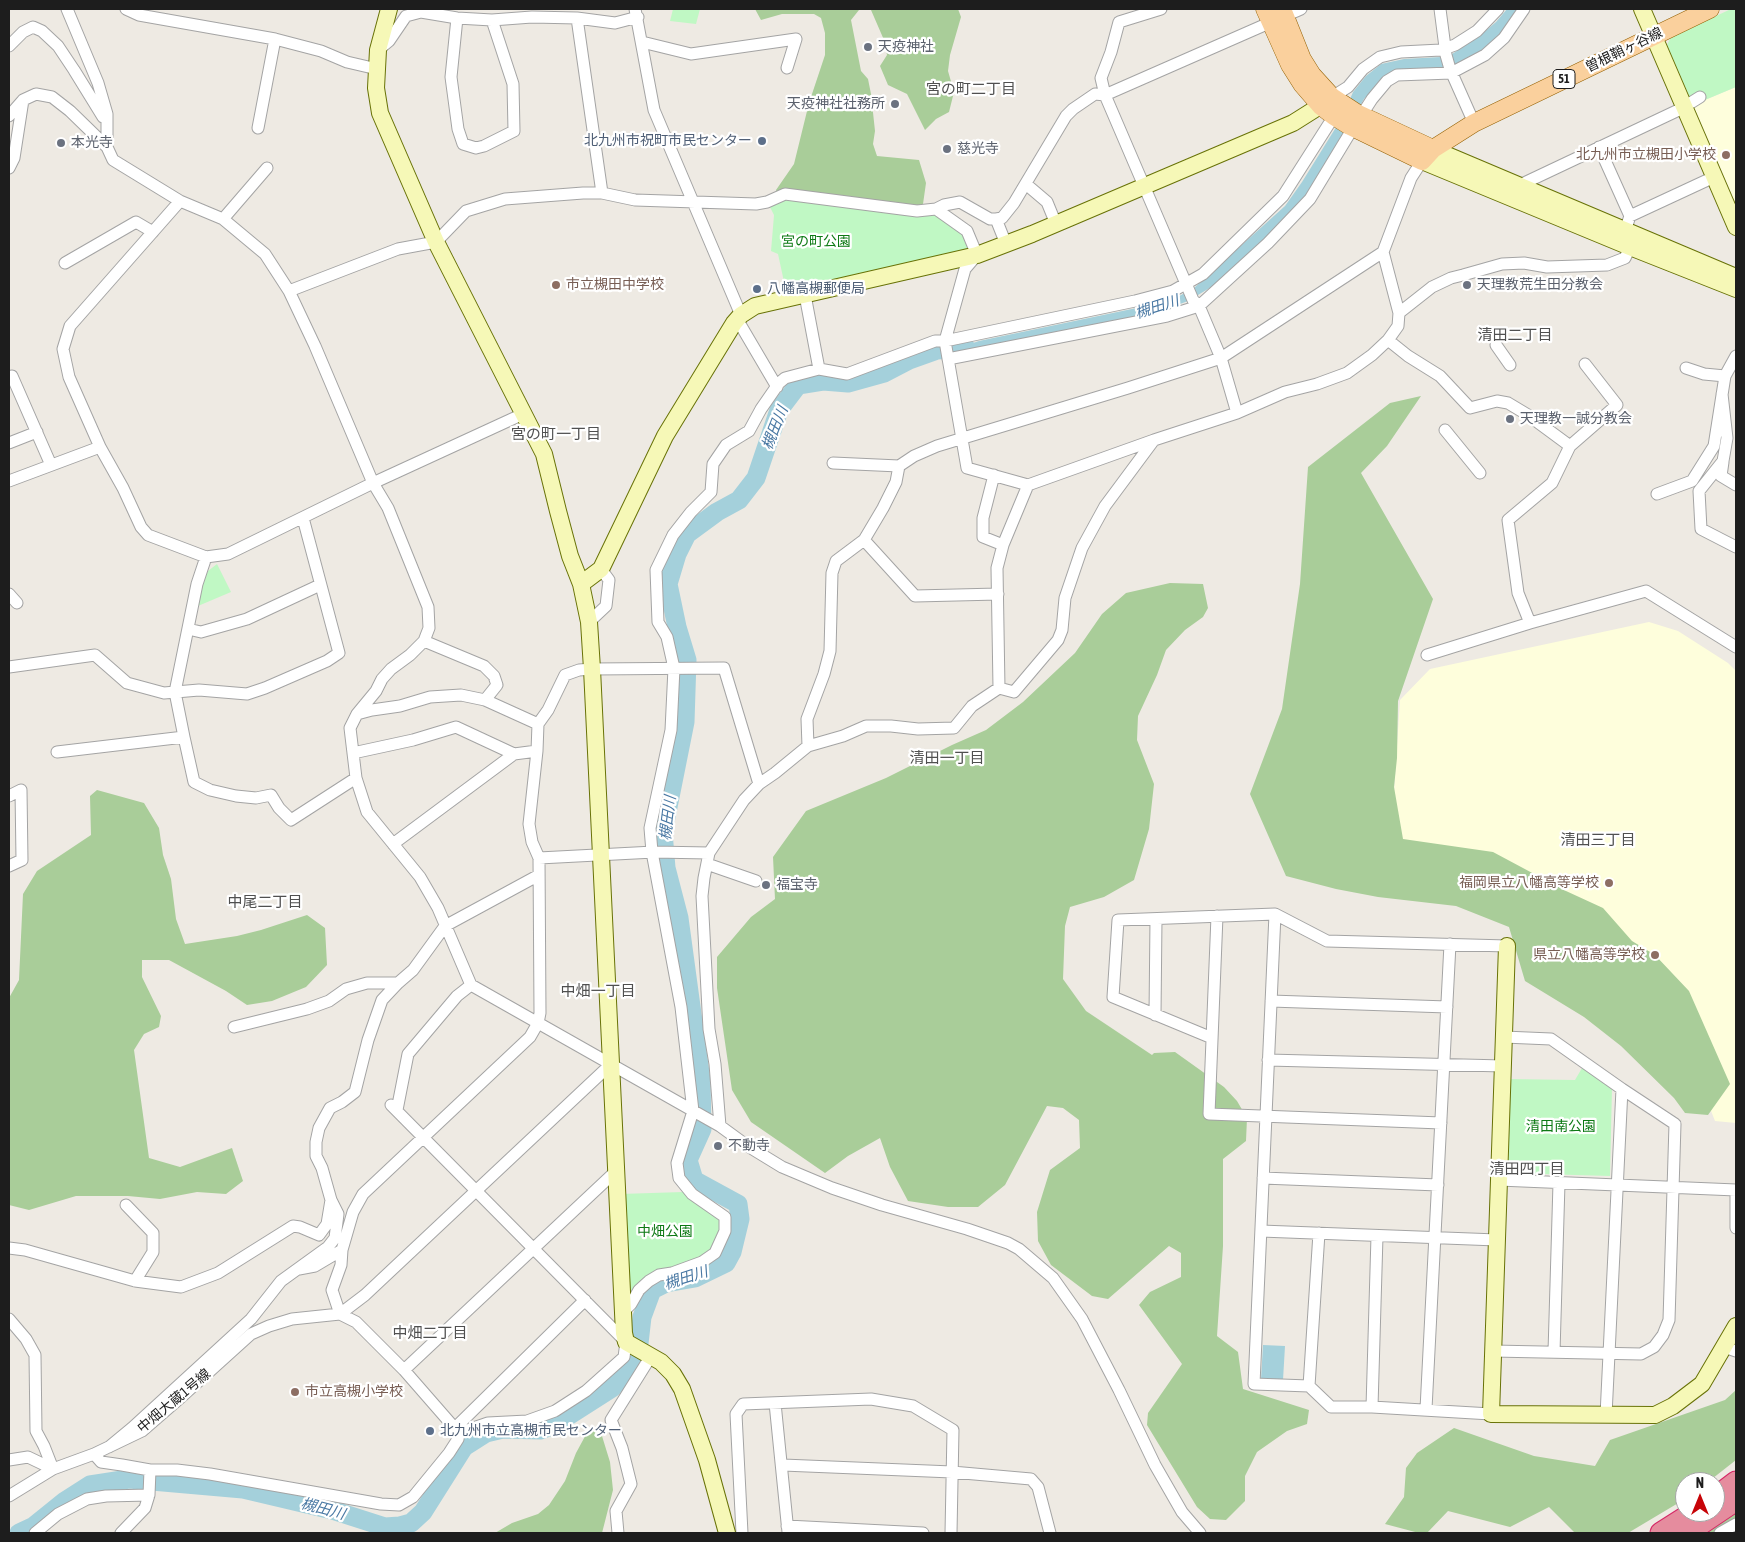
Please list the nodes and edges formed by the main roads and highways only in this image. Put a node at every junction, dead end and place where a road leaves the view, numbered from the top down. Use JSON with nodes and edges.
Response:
{"nodes":[{"id":1,"x":1710,"y":9,"type":"edge"},
{"id":2,"x":1281,"y":13,"type":"edge"},
{"id":3,"x":1736,"y":1482,"type":"edge"},
{"id":4,"x":1725,"y":1490,"type":"edge"},
{"id":5,"x":1736,"y":1500,"type":"edge"},
{"id":6,"x":1678,"y":1522,"type":"edge"},
{"id":7,"x":1661,"y":1533,"type":"edge"},
{"id":8,"x":1687,"y":1533,"type":"edge"}],
"edges":[{"from":1,"to":2,"type":"main road","name":"曽根鞘ヶ谷線","number":"51"},
{"from":3,"to":4,"type":"highway"},
{"from":5,"to":8,"type":"highway"},
{"from":6,"to":7,"type":"highway"}]}
